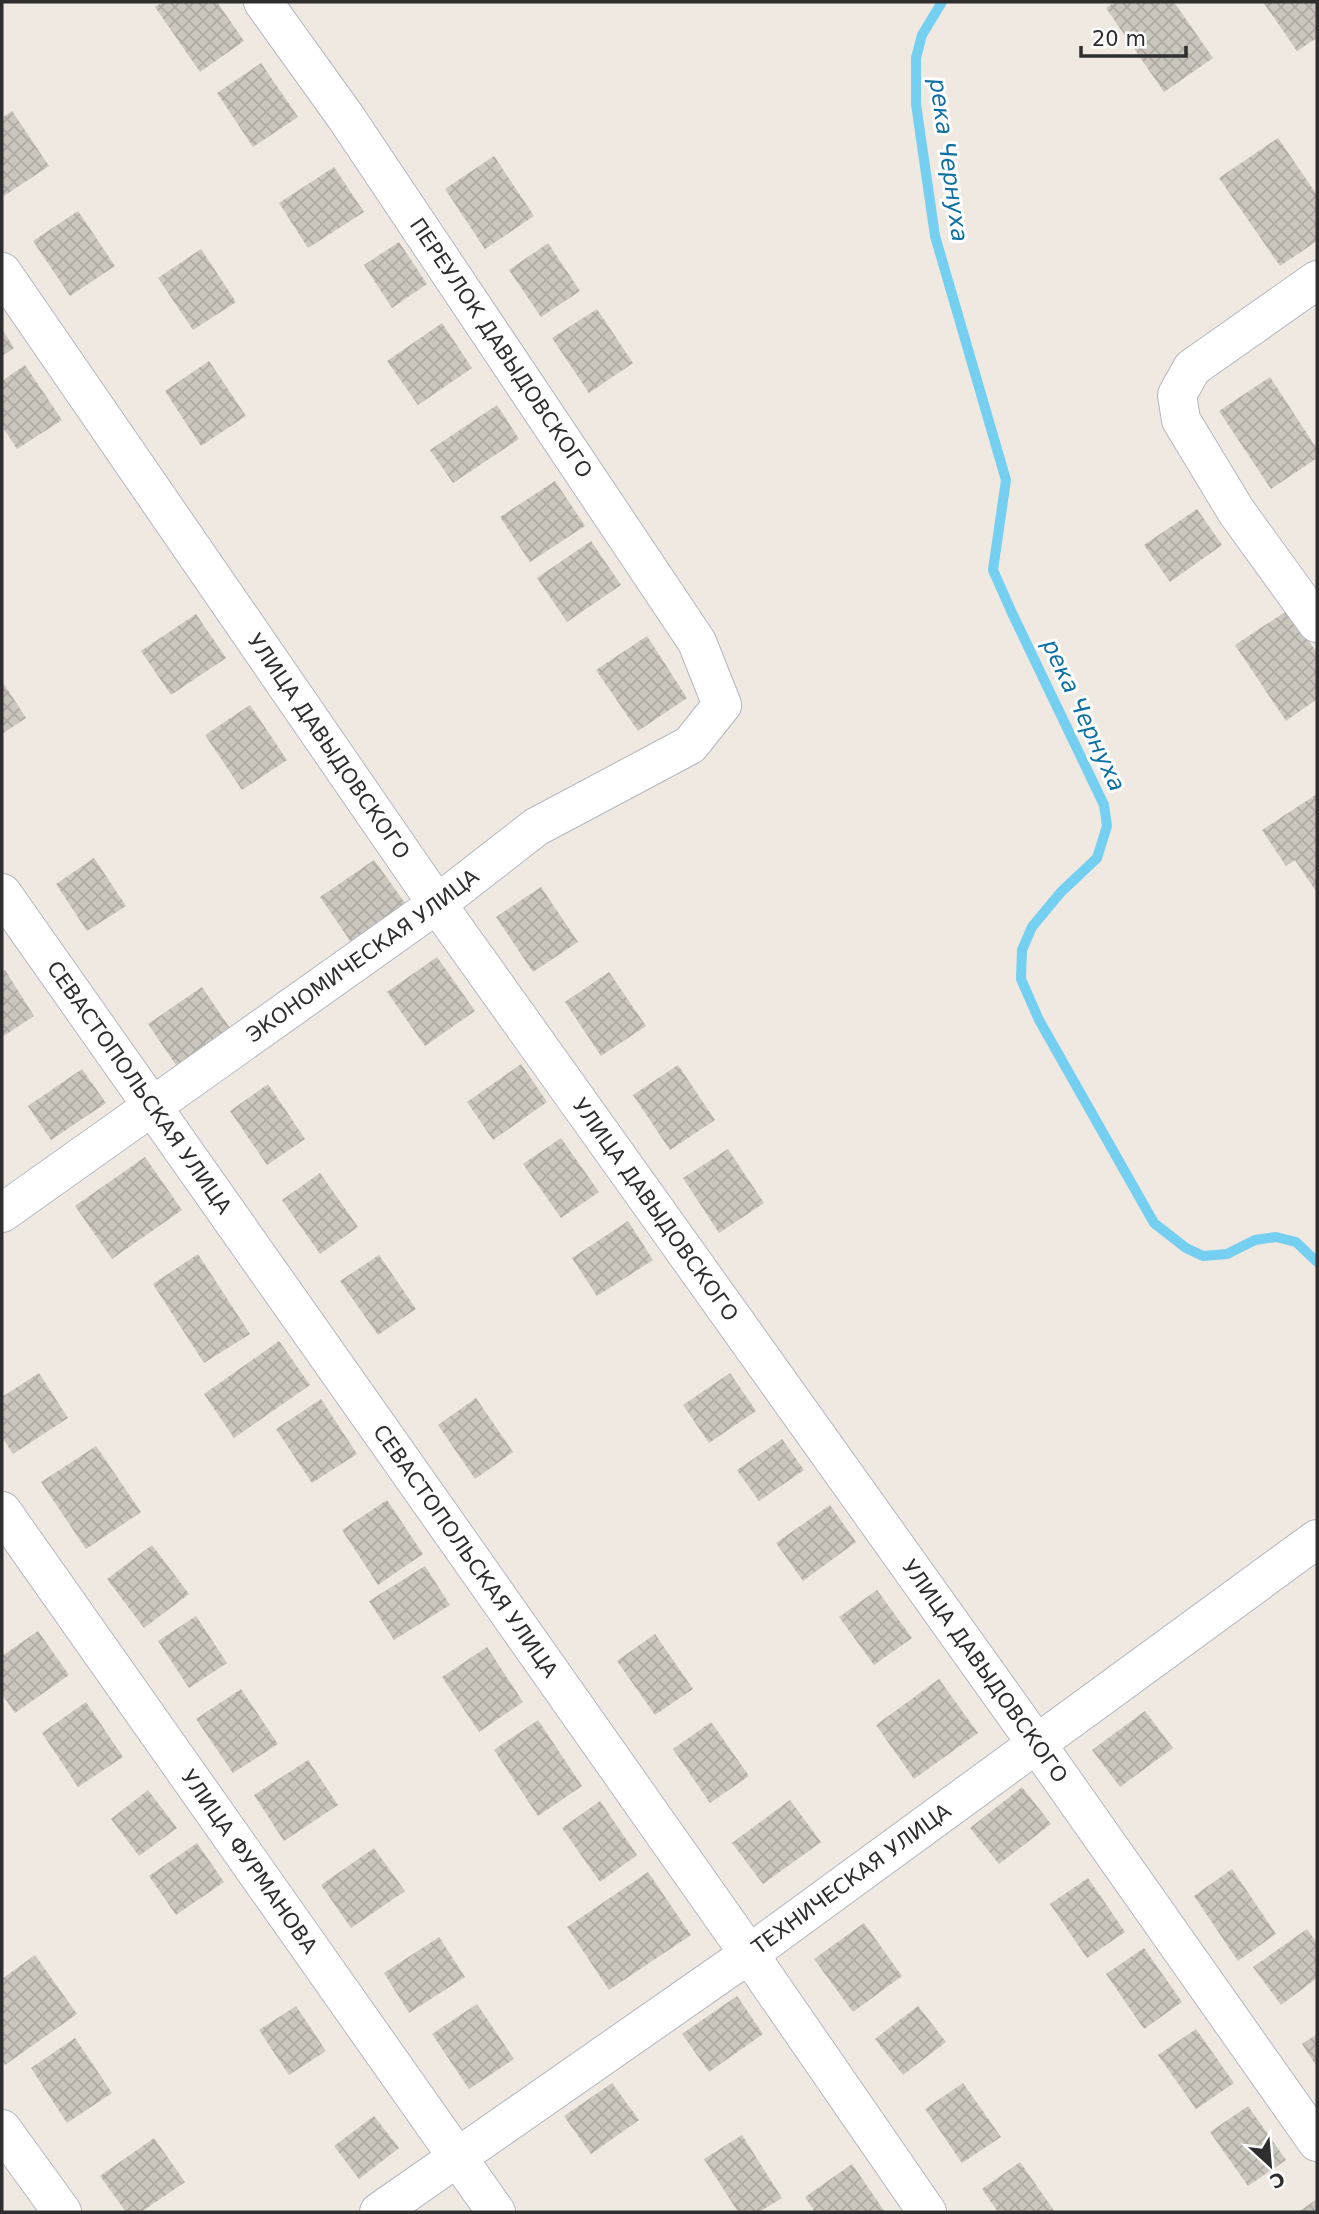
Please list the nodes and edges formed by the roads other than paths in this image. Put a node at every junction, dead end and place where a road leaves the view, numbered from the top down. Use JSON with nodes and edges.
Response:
{"nodes":[{"id":1,"x":262,"y":2,"type":"edge"},
{"id":2,"x":2,"y":272,"type":"edge"},
{"id":3,"x":1317,"y":281,"type":"edge"},
{"id":4,"x":1317,"y":623,"type":"edge"},
{"id":5,"x":722,"y":705,"type":"joint"},
{"id":6,"x":2,"y":894,"type":"edge"},
{"id":7,"x":438,"y":904,"type":"junction"},
{"id":8,"x":152,"y":1106,"type":"junction"},
{"id":9,"x":2,"y":1213,"type":"edge"},
{"id":10,"x":2,"y":1511,"type":"edge"},
{"id":11,"x":1317,"y":1539,"type":"edge"},
{"id":12,"x":1036,"y":1743,"type":"junction"},
{"id":13,"x":748,"y":1954,"type":"junction"},
{"id":14,"x":2,"y":2129,"type":"edge"},
{"id":15,"x":1317,"y":2142,"type":"edge"},
{"id":16,"x":456,"y":2156,"type":"junction"},
{"id":17,"x":62,"y":2212,"type":"edge"},
{"id":18,"x":379,"y":2212,"type":"edge"},
{"id":19,"x":496,"y":2212,"type":"edge"},
{"id":20,"x":927,"y":2212,"type":"edge"}],
"edges":[{"from":1,"to":5,"type":"street","name":"ПЕРЕУЛОК ДАВЫДОВСКОГО"},
{"from":2,"to":7,"type":"street","name":"УЛИЦА ДАВЫДОВСКОГО"},
{"from":3,"to":4,"type":"street"},
{"from":5,"to":7,"type":"street","name":"ЭКОНОМИЧЕСКАЯ УЛИЦА"},
{"from":6,"to":8,"type":"street","name":"СЕВАСТОПОЛЬСКАЯ УЛИЦА"},
{"from":7,"to":8,"type":"street","name":"ЭКОНОМИЧЕСКАЯ УЛИЦА"},
{"from":7,"to":12,"type":"street","name":"УЛИЦА ДАВЫДОВСКОГО"},
{"from":8,"to":9,"type":"street","name":"ЭКОНОМИЧЕСКАЯ УЛИЦА"},
{"from":8,"to":13,"type":"street","name":"СЕВАСТОПОЛЬСКАЯ УЛИЦА"},
{"from":10,"to":16,"type":"street","name":"УЛИЦА ФУРМАНОВА"},
{"from":11,"to":12,"type":"street","name":"ТЕХНИЧЕСКАЯ УЛИЦА"},
{"from":12,"to":13,"type":"street","name":"ТЕХНИЧЕСКАЯ УЛИЦА"},
{"from":12,"to":15,"type":"street","name":"УЛИЦА ДАВЫДОВСКОГО"},
{"from":13,"to":16,"type":"street","name":"ТЕХНИЧЕСКАЯ УЛИЦА"},
{"from":13,"to":20,"type":"street","name":"СЕВАСТОПОЛЬСКАЯ УЛИЦА"},
{"from":14,"to":17,"type":"street"},
{"from":16,"to":18,"type":"street","name":"ТЕХНИЧЕСКАЯ УЛИЦА"},
{"from":16,"to":19,"type":"street","name":"УЛИЦА ФУРМАНОВА"}]}
